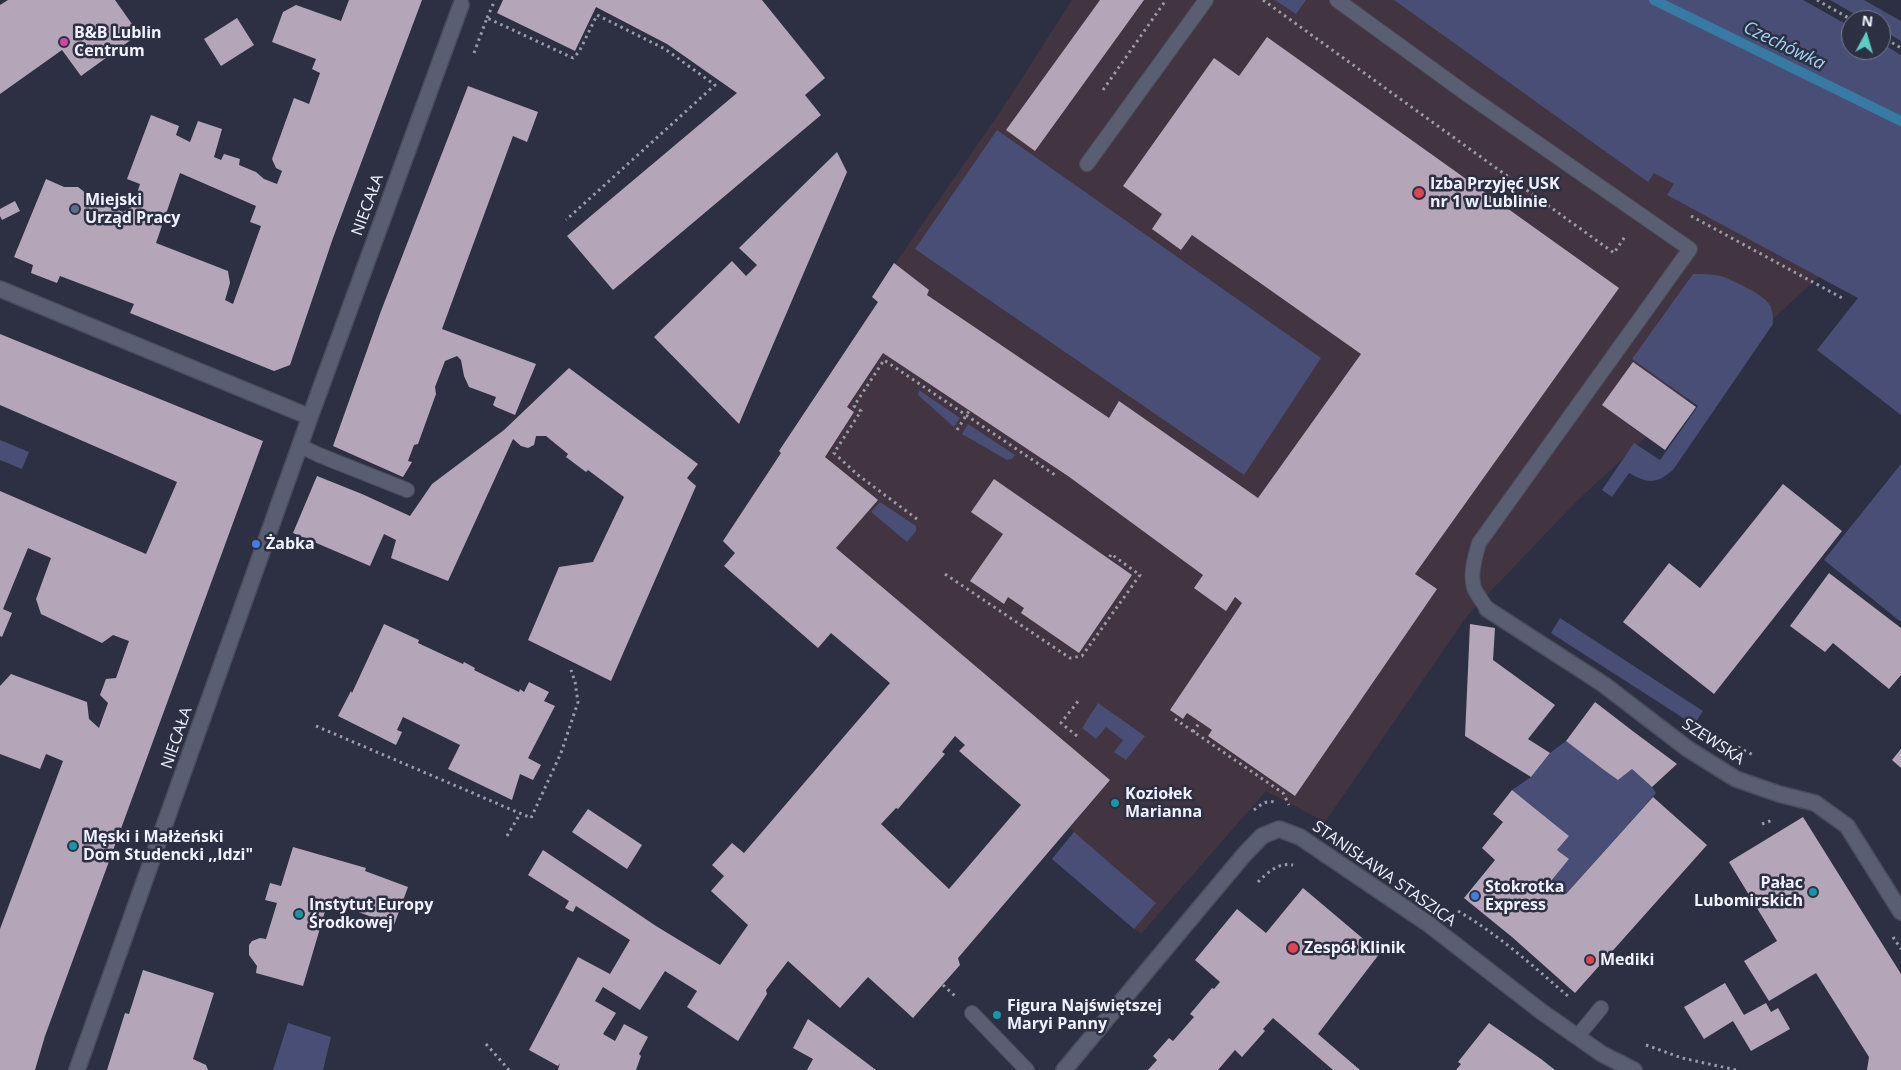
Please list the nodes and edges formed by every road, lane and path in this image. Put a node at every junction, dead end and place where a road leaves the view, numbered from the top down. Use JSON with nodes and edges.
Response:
{"nodes":[{"id":1,"x":495,"y":0,"type":"edge"},
{"id":2,"x":1166,"y":0,"type":"edge"},
{"id":3,"x":1206,"y":0,"type":"edge"},
{"id":4,"x":1263,"y":0,"type":"edge"},
{"id":5,"x":1337,"y":0,"type":"edge"},
{"id":6,"x":1816,"y":0,"type":"edge"},
{"id":7,"x":461,"y":5,"type":"dead end"},
{"id":8,"x":1841,"y":14,"type":"edge"},
{"id":9,"x":487,"y":18,"type":"dead end"},
{"id":10,"x":715,"y":85,"type":"dead end"},
{"id":11,"x":1104,"y":90,"type":"dead end"},
{"id":12,"x":1087,"y":164,"type":"dead end"},
{"id":13,"x":1687,"y":214,"type":"dead end"},
{"id":14,"x":566,"y":220,"type":"dead end"},
{"id":15,"x":1629,"y":230,"type":"dead end"},
{"id":16,"x":0,"y":289,"type":"edge"},
{"id":17,"x":1844,"y":299,"type":"dead end"},
{"id":18,"x":887,"y":356,"type":"dead end"},
{"id":19,"x":884,"y":360,"type":"junction"},
{"id":20,"x":968,"y":413,"type":"junction"},
{"id":21,"x":310,"y":417,"type":"junction"},
{"id":22,"x":957,"y":430,"type":"dead end"},
{"id":23,"x":300,"y":446,"type":"junction"},
{"id":24,"x":1055,"y":475,"type":"dead end"},
{"id":25,"x":407,"y":490,"type":"dead end"},
{"id":26,"x":917,"y":519,"type":"dead end"},
{"id":27,"x":1109,"y":559,"type":"dead end"},
{"id":28,"x":945,"y":574,"type":"dead end"},
{"id":29,"x":1487,"y":608,"type":"joint"},
{"id":30,"x":1106,"y":614,"type":"dead end"},
{"id":31,"x":1110,"y":617,"type":"junction"},
{"id":32,"x":572,"y":670,"type":"dead end"},
{"id":33,"x":1079,"y":700,"type":"dead end"},
{"id":34,"x":1175,"y":719,"type":"dead end"},
{"id":35,"x":1200,"y":722,"type":"dead end"},
{"id":36,"x":316,"y":726,"type":"dead end"},
{"id":37,"x":1193,"y":732,"type":"junction"},
{"id":38,"x":1077,"y":736,"type":"dead end"},
{"id":39,"x":520,"y":814,"type":"junction"},
{"id":40,"x":1248,"y":815,"type":"dead end"},
{"id":41,"x":507,"y":836,"type":"dead end"},
{"id":42,"x":1301,"y":866,"type":"dead end"},
{"id":43,"x":1253,"y":887,"type":"dead end"},
{"id":44,"x":1450,"y":906,"type":"dead end"},
{"id":45,"x":1901,"y":912,"type":"edge"},
{"id":46,"x":1598,"y":1011,"type":"joint"},
{"id":47,"x":972,"y":1013,"type":"dead end"},
{"id":48,"x":1577,"y":1037,"type":"junction"},
{"id":49,"x":1638,"y":1042,"type":"dead end"},
{"id":50,"x":486,"y":1044,"type":"dead end"},
{"id":51,"x":76,"y":1070,"type":"edge"},
{"id":52,"x":509,"y":1070,"type":"edge"},
{"id":53,"x":1027,"y":1070,"type":"edge"},
{"id":54,"x":1064,"y":1070,"type":"edge"},
{"id":55,"x":1634,"y":1070,"type":"edge"},
{"id":56,"x":1736,"y":1070,"type":"edge"}],
"edges":[{"from":1,"to":9,"type":"path"},
{"from":2,"to":11,"type":"path"},
{"from":3,"to":12,"type":"lane"},
{"from":4,"to":15,"type":"path"},
{"from":5,"to":29,"type":"lane"},
{"from":6,"to":8,"type":"path"},
{"from":7,"to":21,"type":"street","name":"NIECAŁA"},
{"from":10,"to":14,"type":"path"},
{"from":13,"to":17,"type":"path"},
{"from":16,"to":21,"type":"street"},
{"from":18,"to":19,"type":"path"},
{"from":19,"to":20,"type":"path"},
{"from":19,"to":26,"type":"path"},
{"from":20,"to":22,"type":"path"},
{"from":20,"to":24,"type":"path"},
{"from":21,"to":23,"type":"street","name":"NIECAŁA"},
{"from":23,"to":25,"type":"lane"},
{"from":23,"to":51,"type":"street","name":"NIECAŁA"},
{"from":27,"to":31,"type":"path"},
{"from":28,"to":31,"type":"path"},
{"from":29,"to":45,"type":"street","name":"SZEWSKA"},
{"from":30,"to":31,"type":"path"},
{"from":32,"to":39,"type":"path"},
{"from":33,"to":38,"type":"path"},
{"from":34,"to":37,"type":"path"},
{"from":35,"to":37,"type":"path"},
{"from":36,"to":39,"type":"path"},
{"from":37,"to":40,"type":"path"},
{"from":39,"to":41,"type":"path"},
{"from":42,"to":43,"type":"path"},
{"from":44,"to":46,"type":"path"},
{"from":46,"to":48,"type":"lane"},
{"from":47,"to":53,"type":"lane"},
{"from":48,"to":54,"type":"street","name":"STANISŁAWA STASZICA"},
{"from":48,"to":55,"type":"street","name":"STANISŁAWA STASZICA"},
{"from":49,"to":56,"type":"path"},
{"from":50,"to":52,"type":"path"}]}
